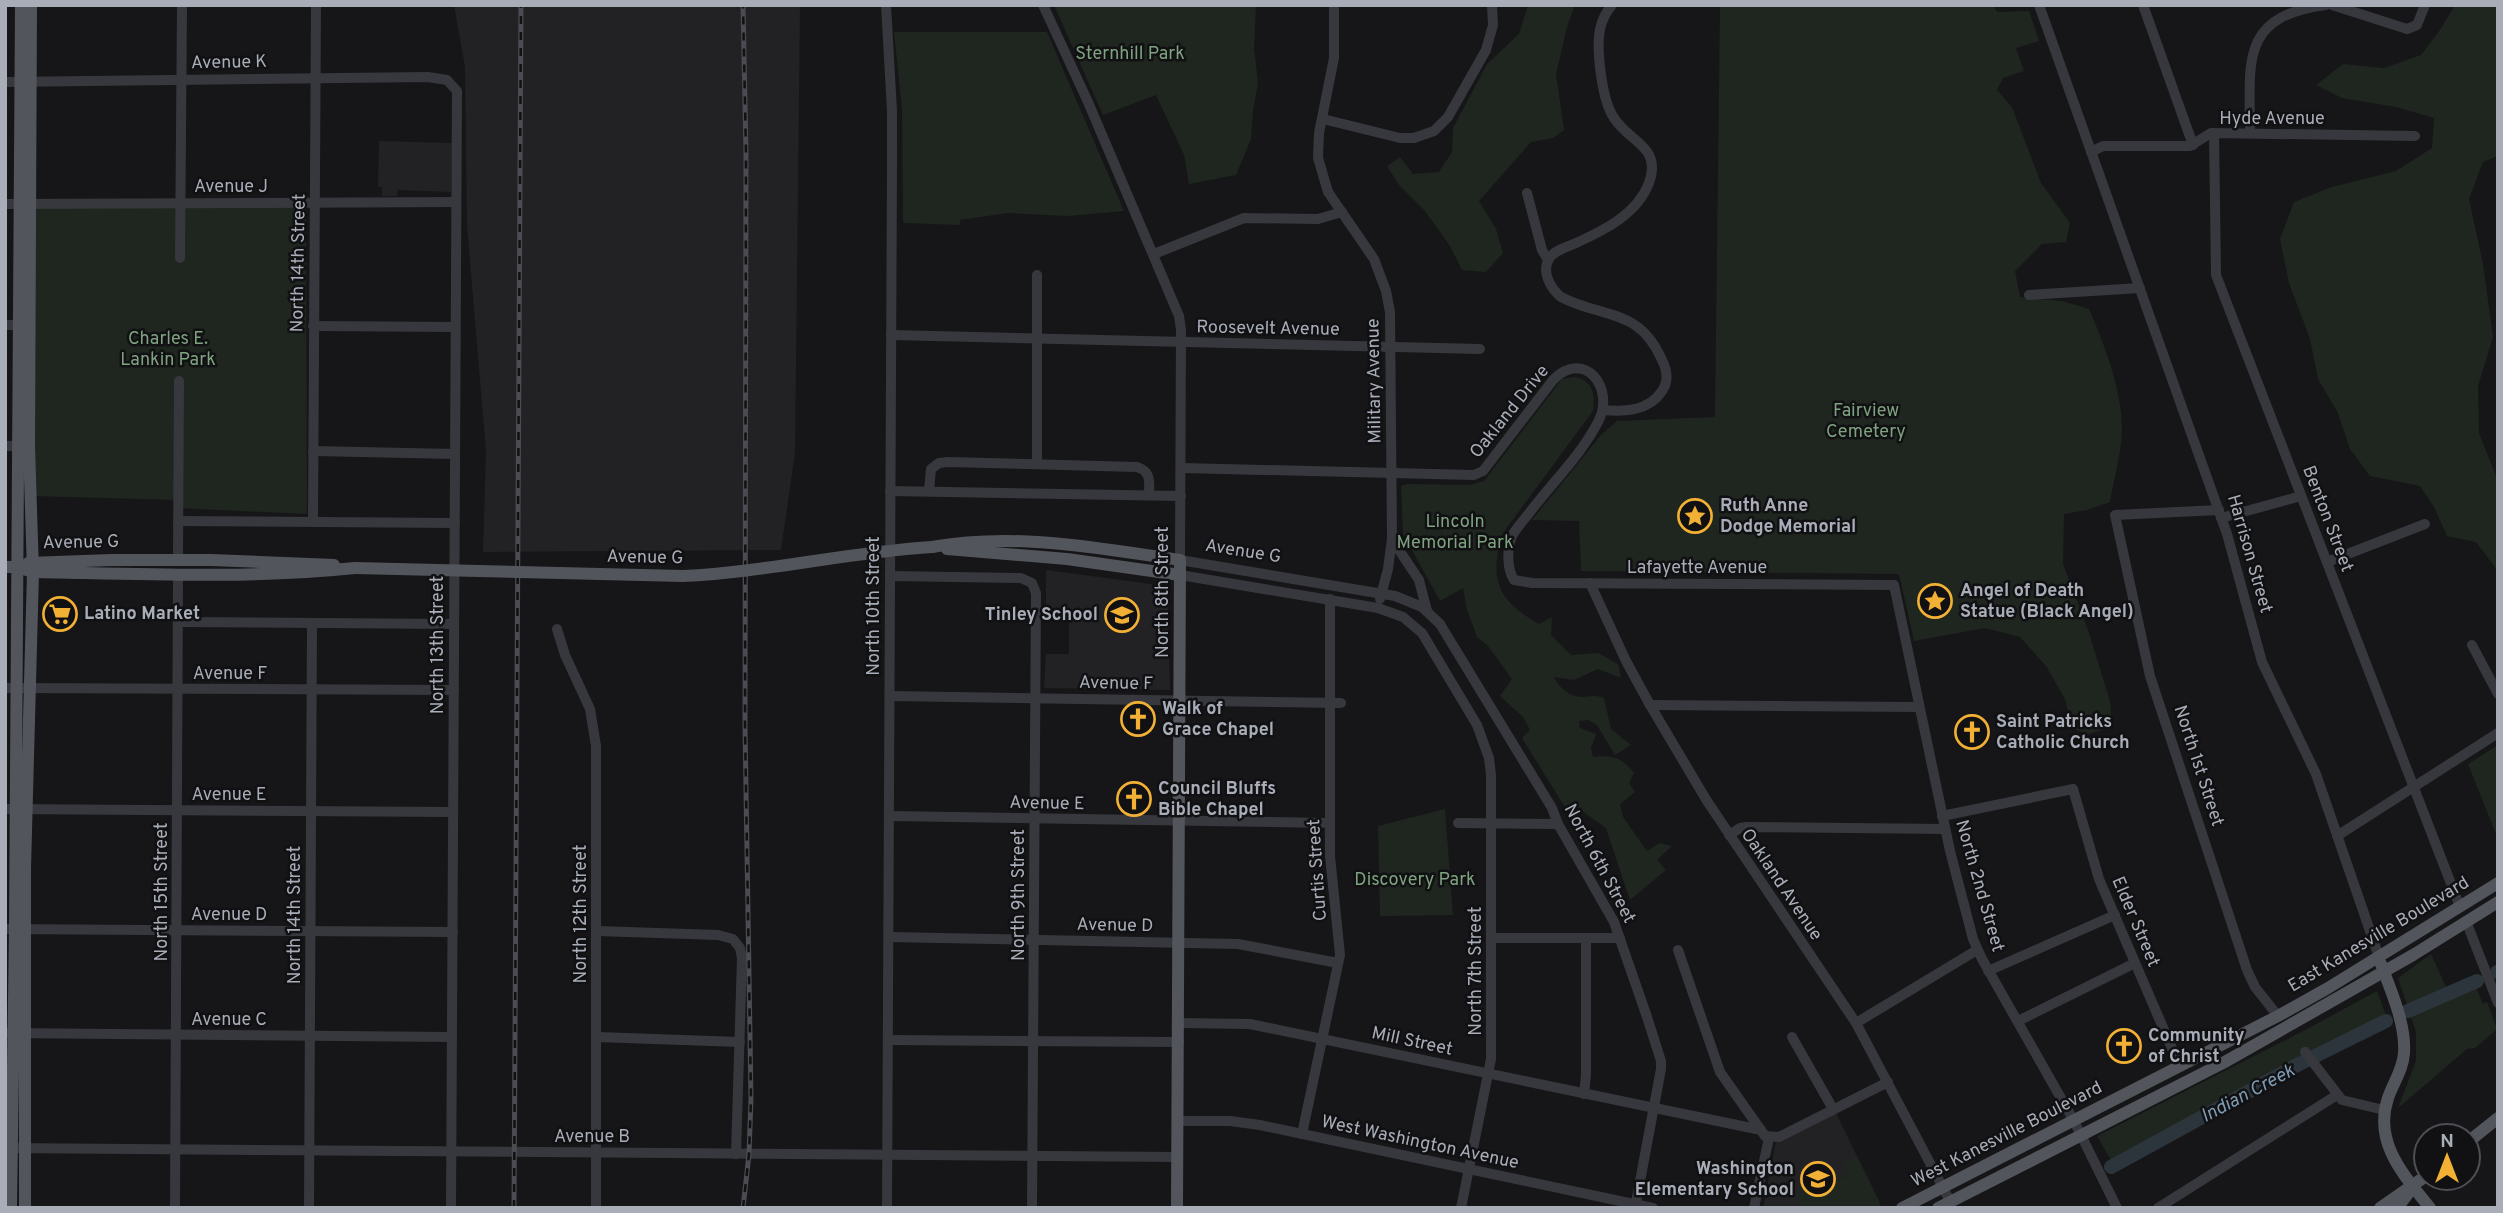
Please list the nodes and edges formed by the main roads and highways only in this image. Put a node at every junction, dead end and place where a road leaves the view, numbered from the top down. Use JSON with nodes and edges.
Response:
{"nodes":[{"id":1,"x":21,"y":5,"type":"edge"},
{"id":2,"x":31,"y":5,"type":"edge"},
{"id":3,"x":26,"y":82,"type":"junction"},
{"id":4,"x":17,"y":446,"type":"edge"},
{"id":5,"x":932,"y":547,"type":"junction"},
{"id":6,"x":1180,"y":560,"type":"joint"},
{"id":7,"x":11,"y":567,"type":"edge"},
{"id":8,"x":33,"y":567,"type":"junction"},
{"id":9,"x":355,"y":568,"type":"junction"},
{"id":10,"x":1180,"y":575,"type":"junction"},
{"id":11,"x":17,"y":688,"type":"edge"},
{"id":12,"x":16,"y":809,"type":"edge"},
{"id":13,"x":2498,"y":883,"type":"edge"},
{"id":14,"x":2498,"y":902,"type":"edge"},
{"id":15,"x":15,"y":929,"type":"edge"},
{"id":16,"x":2379,"y":957,"type":"junction"},
{"id":17,"x":2384,"y":971,"type":"junction"},
{"id":18,"x":2282,"y":1022,"type":"junction"},
{"id":19,"x":15,"y":1033,"type":"edge"},
{"id":20,"x":2498,"y":1118,"type":"edge"},
{"id":21,"x":2482,"y":1131,"type":"edge"},
{"id":22,"x":8,"y":1148,"type":"edge"},
{"id":23,"x":2412,"y":1185,"type":"edge"},
{"id":24,"x":2412,"y":1186,"type":"edge"},
{"id":25,"x":2412,"y":1187,"type":"edge"},
{"id":26,"x":2418,"y":1192,"type":"edge"},
{"id":27,"x":11,"y":1208,"type":"edge"},
{"id":28,"x":25,"y":1208,"type":"edge"},
{"id":29,"x":1177,"y":1208,"type":"edge"},
{"id":30,"x":1902,"y":1208,"type":"edge"},
{"id":31,"x":1938,"y":1208,"type":"edge"},
{"id":32,"x":2380,"y":1208,"type":"edge"},
{"id":33,"x":2398,"y":1208,"type":"edge"},
{"id":34,"x":2430,"y":1208,"type":"edge"}],
"edges":[{"from":1,"to":3,"type":"main road"},
{"from":2,"to":3,"type":"main road"},
{"from":3,"to":4,"type":"main road"},
{"from":4,"to":7,"type":"main road"},
{"from":4,"to":8,"type":"main road"},
{"from":5,"to":6,"type":"main road","name":"Avenue G"},
{"from":5,"to":9,"type":"main road","name":"Avenue G","bridge":true},
{"from":5,"to":10,"type":"main road","name":"Avenue G"},
{"from":6,"to":10,"type":"main road","name":"North 8th Street"},
{"from":7,"to":8,"type":"main road","name":"Avenue G"},
{"from":7,"to":11,"type":"main road"},
{"from":8,"to":9,"type":"main road","name":"Avenue G"},
{"from":8,"to":9,"type":"main road","name":"Avenue G"},
{"from":8,"to":11,"type":"main road"},
{"from":10,"to":29,"type":"main road","name":"North 8th Street"},
{"from":11,"to":12,"type":"main road"},
{"from":12,"to":15,"type":"main road"},
{"from":13,"to":16,"type":"main road","name":"East Kanesville Boulevard"},
{"from":14,"to":17,"type":"main road","name":"East Kanesville Boulevard"},
{"from":15,"to":19,"type":"main road"},
{"from":16,"to":17,"type":"main road","name":"Harrison Street"},
{"from":16,"to":18,"type":"main road","name":"East Kanesville Boulevard"},
{"from":17,"to":18,"type":"main road","name":"East Kanesville Boulevard"},
{"from":17,"to":23,"type":"main road","name":"Harrison Street"},
{"from":18,"to":30,"type":"main road","name":"West Kanesville Boulevard"},
{"from":18,"to":31,"type":"main road","name":"West Kanesville Boulevard"},
{"from":19,"to":22,"type":"main road"},
{"from":19,"to":28,"type":"main road"},
{"from":20,"to":21,"type":"main road"},
{"from":22,"to":27,"type":"main road"},
{"from":24,"to":32,"type":"main road"},
{"from":25,"to":33,"type":"main road"},
{"from":26,"to":34,"type":"main road"}]}
